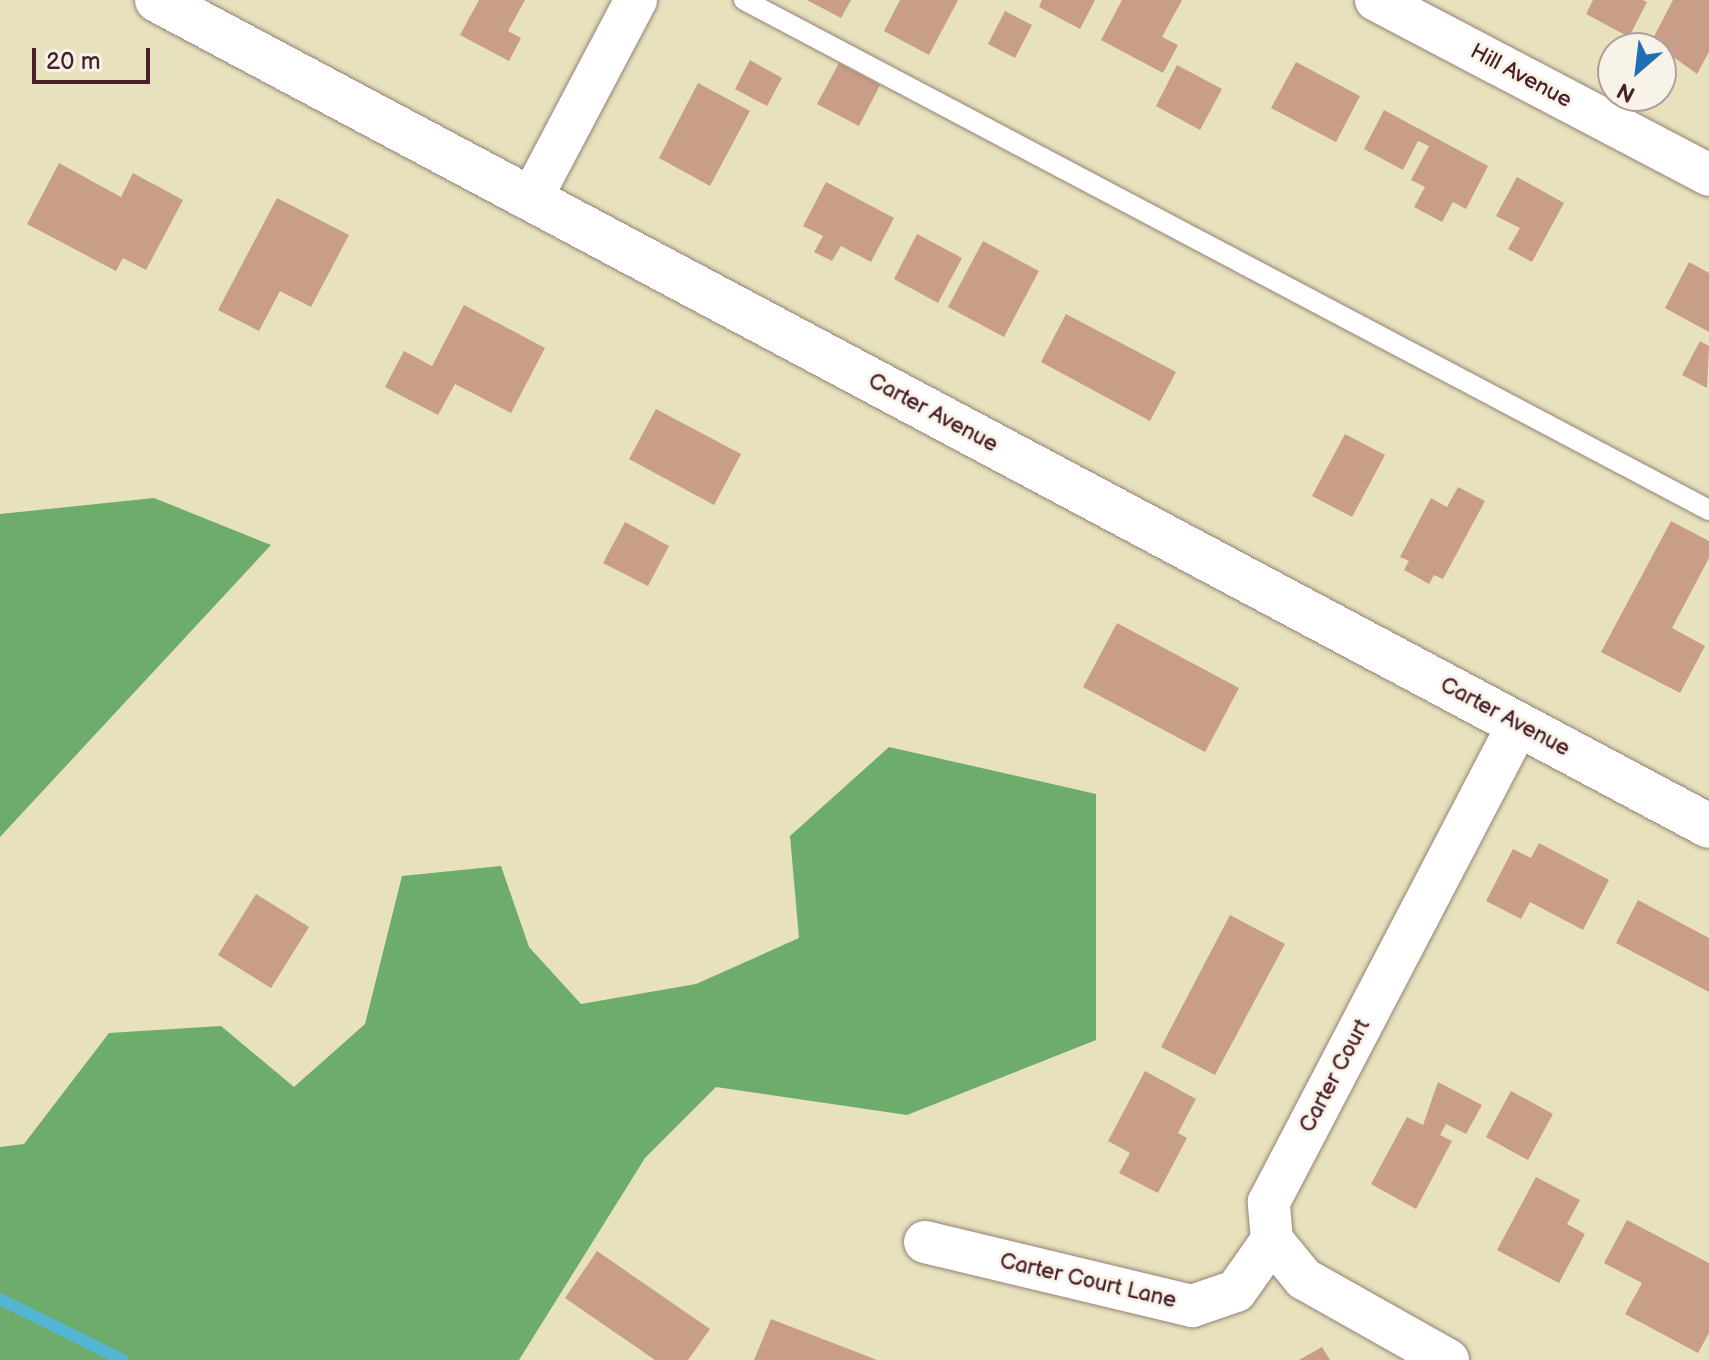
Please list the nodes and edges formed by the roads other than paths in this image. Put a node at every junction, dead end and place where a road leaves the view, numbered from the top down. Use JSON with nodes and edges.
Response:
{"nodes":[{"id":1,"x":157,"y":0,"type":"edge"},
{"id":2,"x":636,"y":0,"type":"edge"},
{"id":3,"x":744,"y":0,"type":"edge"},
{"id":4,"x":1376,"y":0,"type":"edge"},
{"id":5,"x":1709,"y":175,"type":"edge"},
{"id":6,"x":531,"y":199,"type":"junction"},
{"id":7,"x":1709,"y":510,"type":"edge"},
{"id":8,"x":1518,"y":725,"type":"junction"},
{"id":9,"x":1707,"y":821,"type":"edge"},
{"id":10,"x":1272,"y":1240,"type":"junction"},
{"id":11,"x":925,"y":1242,"type":"dead end"},
{"id":12,"x":1448,"y":1360,"type":"edge"}],
"edges":[{"from":1,"to":6,"type":"street","name":"Carter Avenue"},
{"from":2,"to":6,"type":"street"},
{"from":3,"to":7,"type":"lane"},
{"from":4,"to":5,"type":"street","name":"Hill Avenue"},
{"from":6,"to":8,"type":"street","name":"Carter Avenue"},
{"from":8,"to":9,"type":"street","name":"Carter Avenue"},
{"from":8,"to":10,"type":"street","name":"Carter Court"},
{"from":10,"to":11,"type":"street","name":"Carter Court Lane"},
{"from":10,"to":12,"type":"street"}]}
